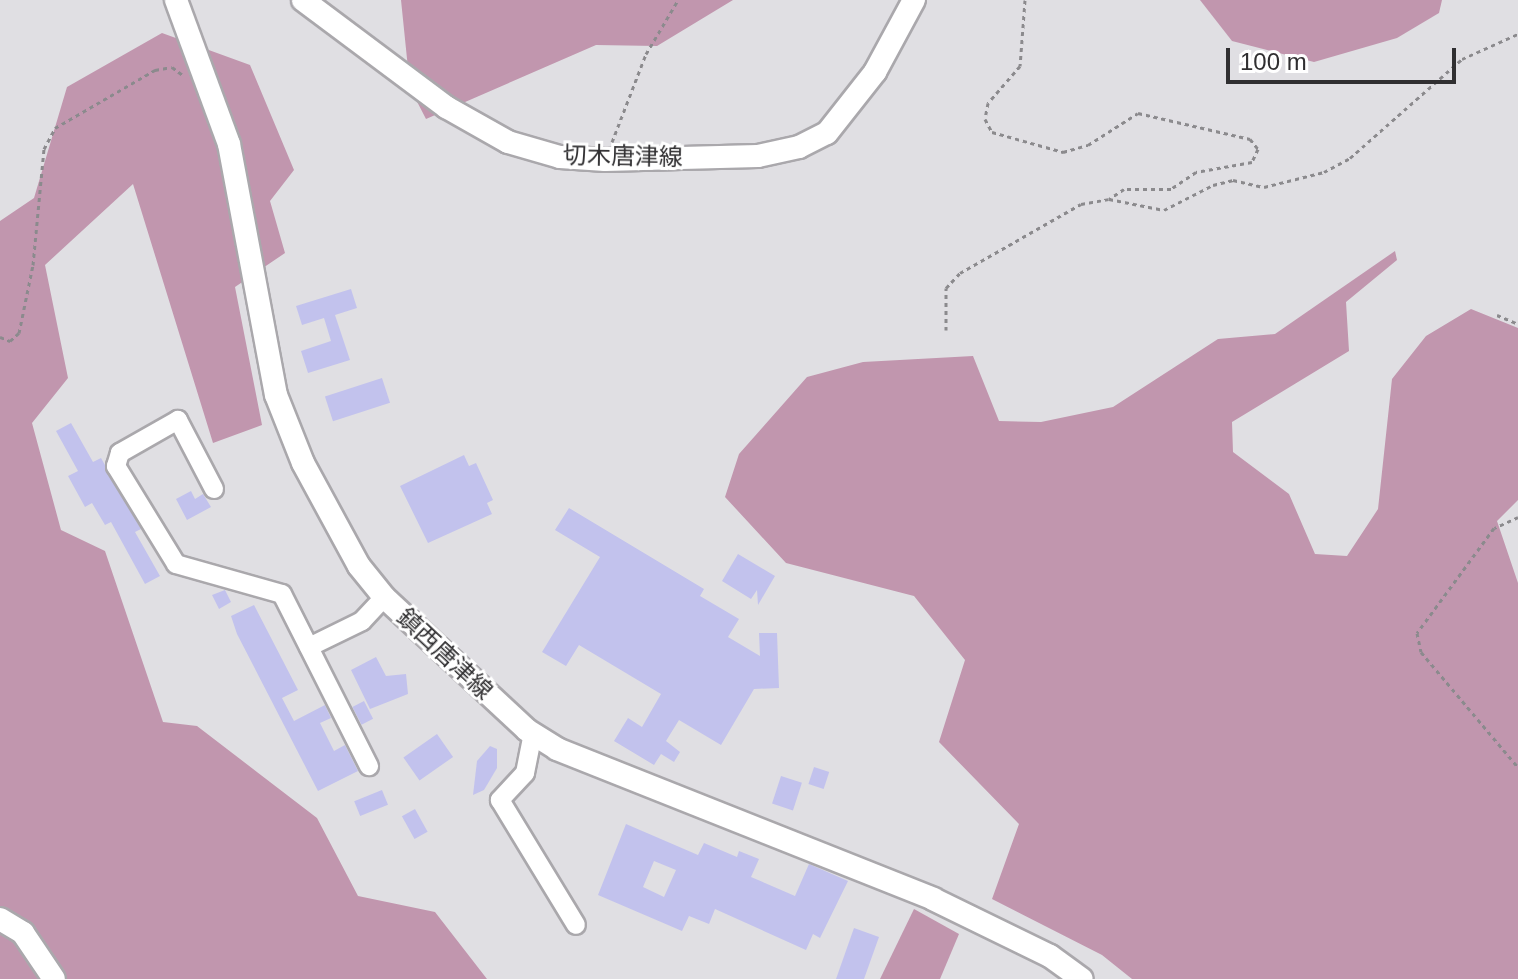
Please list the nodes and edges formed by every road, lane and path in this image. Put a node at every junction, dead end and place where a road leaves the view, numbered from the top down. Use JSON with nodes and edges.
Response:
{"nodes":[{"id":1,"x":176,"y":0,"type":"edge"},
{"id":2,"x":303,"y":0,"type":"edge"},
{"id":3,"x":678,"y":0,"type":"edge"},
{"id":4,"x":914,"y":0,"type":"edge"},
{"id":5,"x":1025,"y":0,"type":"edge"},
{"id":6,"x":1518,"y":34,"type":"edge"},
{"id":7,"x":187,"y":79,"type":"dead end"},
{"id":8,"x":605,"y":160,"type":"junction"},
{"id":9,"x":1109,"y":199,"type":"junction"},
{"id":10,"x":1497,"y":315,"type":"dead end"},
{"id":11,"x":1518,"y":324,"type":"edge"},
{"id":12,"x":946,"y":330,"type":"dead end"},
{"id":13,"x":0,"y":337,"type":"edge"},
{"id":14,"x":214,"y":489,"type":"dead end"},
{"id":15,"x":1518,"y":517,"type":"edge"},
{"id":16,"x":384,"y":597,"type":"junction"},
{"id":17,"x":309,"y":647,"type":"junction"},
{"id":18,"x":533,"y":733,"type":"junction"},
{"id":19,"x":369,"y":766,"type":"dead end"},
{"id":20,"x":1518,"y":767,"type":"edge"},
{"id":21,"x":0,"y":919,"type":"edge"},
{"id":22,"x":576,"y":925,"type":"dead end"},
{"id":23,"x":54,"y":979,"type":"edge"},
{"id":24,"x":1082,"y":979,"type":"edge"}],
"edges":[{"from":1,"to":16,"type":"main road","name":"鎮西唐津線"},
{"from":2,"to":8,"type":"main road","name":"切木唐津線"},
{"from":3,"to":8,"type":"path"},
{"from":4,"to":8,"type":"main road","name":"切木唐津線"},
{"from":5,"to":9,"type":"path"},
{"from":6,"to":9,"type":"path"},
{"from":7,"to":13,"type":"path"},
{"from":9,"to":12,"type":"path"},
{"from":10,"to":11,"type":"path"},
{"from":14,"to":17,"type":"street"},
{"from":15,"to":20,"type":"path"},
{"from":16,"to":17,"type":"street"},
{"from":16,"to":18,"type":"main road","name":"鎮西唐津線"},
{"from":17,"to":19,"type":"street"},
{"from":18,"to":22,"type":"street"},
{"from":18,"to":24,"type":"main road","name":"鎮西唐津線"},
{"from":21,"to":23,"type":"main road"}]}
